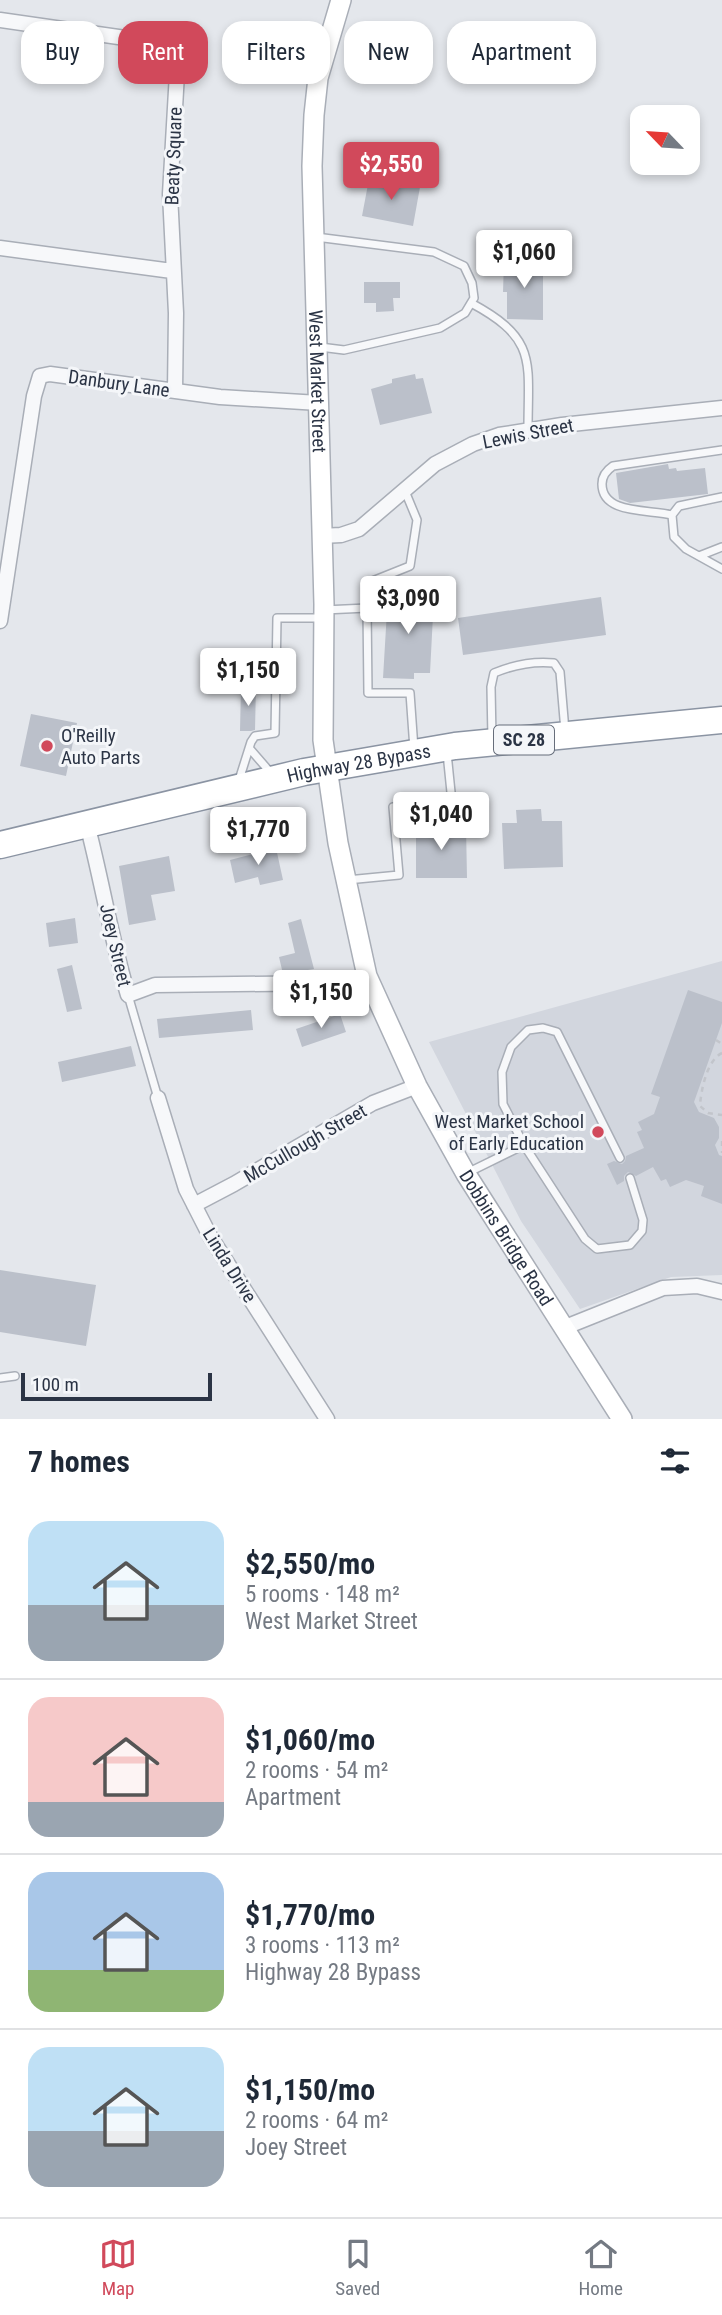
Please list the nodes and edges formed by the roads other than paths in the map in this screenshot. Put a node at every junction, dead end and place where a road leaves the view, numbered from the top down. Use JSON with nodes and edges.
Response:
{"nodes":[{"id":1,"x":341,"y":0,"type":"edge"},
{"id":2,"x":0,"y":20,"type":"edge"},
{"id":3,"x":314,"y":237,"type":"junction"},
{"id":4,"x":0,"y":248,"type":"edge"},
{"id":5,"x":172,"y":271,"type":"junction"},
{"id":6,"x":471,"y":303,"type":"junction"},
{"id":7,"x":315,"y":347,"type":"junction"},
{"id":8,"x":175,"y":391,"type":"junction"},
{"id":9,"x":319,"y":403,"type":"junction"},
{"id":10,"x":722,"y":408,"type":"edge"},
{"id":11,"x":528,"y":430,"type":"junction"},
{"id":12,"x":722,"y":450,"type":"edge"},
{"id":13,"x":405,"y":491,"type":"junction"},
{"id":14,"x":722,"y":497,"type":"edge"},
{"id":15,"x":672,"y":514,"type":"junction"},
{"id":16,"x":321,"y":537,"type":"junction"},
{"id":17,"x":722,"y":547,"type":"edge"},
{"id":18,"x":699,"y":556,"type":"junction"},
{"id":19,"x":722,"y":569,"type":"edge"},
{"id":20,"x":367,"y":608,"type":"junction"},
{"id":21,"x":324,"y":614,"type":"junction"},
{"id":22,"x":0,"y":621,"type":"edge"},
{"id":23,"x":722,"y":720,"type":"edge"},
{"id":24,"x":565,"y":736,"type":"junction"},
{"id":25,"x":492,"y":743,"type":"junction"},
{"id":26,"x":446,"y":748,"type":"junction"},
{"id":27,"x":250,"y":749,"type":"junction"},
{"id":28,"x":414,"y":753,"type":"junction"},
{"id":29,"x":326,"y":768,"type":"junction"},
{"id":30,"x":276,"y":779,"type":"junction"},
{"id":31,"x":237,"y":788,"type":"junction"},
{"id":32,"x":87,"y":824,"type":"junction"},
{"id":33,"x":0,"y":845,"type":"edge"},
{"id":34,"x":346,"y":880,"type":"junction"},
{"id":35,"x":367,"y":976,"type":"junction"},
{"id":36,"x":128,"y":995,"type":"junction"},
{"id":37,"x":417,"y":1086,"type":"junction"},
{"id":38,"x":158,"y":1098,"type":"joint"},
{"id":39,"x":524,"y":1144,"type":"junction"},
{"id":40,"x":620,"y":1158,"type":"dead end"},
{"id":41,"x":466,"y":1174,"type":"junction"},
{"id":42,"x":630,"y":1178,"type":"dead end"},
{"id":43,"x":194,"y":1205,"type":"junction"},
{"id":44,"x":722,"y":1292,"type":"edge"},
{"id":45,"x":563,"y":1328,"type":"junction"},
{"id":46,"x":15,"y":1376,"type":"dead end"},
{"id":47,"x":0,"y":1378,"type":"edge"},
{"id":48,"x":327,"y":1419,"type":"edge"},
{"id":49,"x":622,"y":1419,"type":"edge"}],
"edges":[{"from":1,"to":3,"type":"street","name":"West Market Street"},
{"from":2,"to":5,"type":"street","name":"Beaty Square"},
{"from":3,"to":6,"type":"lane"},
{"from":3,"to":7,"type":"street","name":"West Market Street"},
{"from":4,"to":5,"type":"street"},
{"from":5,"to":8,"type":"street","name":"Beaty Square"},
{"from":6,"to":7,"type":"lane"},
{"from":6,"to":11,"type":"lane"},
{"from":7,"to":9,"type":"street","name":"West Market Street"},
{"from":8,"to":9,"type":"street","name":"Danbury Lane"},
{"from":8,"to":22,"type":"street","name":"Danbury Lane"},
{"from":9,"to":16,"type":"street","name":"West Market Street"},
{"from":10,"to":11,"type":"street","name":"Lewis Street"},
{"from":11,"to":13,"type":"street","name":"Lewis Street"},
{"from":12,"to":15,"type":"lane"},
{"from":13,"to":16,"type":"street","name":"Lewis Street"},
{"from":13,"to":20,"type":"lane"},
{"from":14,"to":15,"type":"lane"},
{"from":15,"to":18,"type":"lane"},
{"from":16,"to":21,"type":"street","name":"West Market Street"},
{"from":17,"to":18,"type":"lane"},
{"from":18,"to":19,"type":"lane"},
{"from":20,"to":21,"type":"lane"},
{"from":20,"to":28,"type":"lane"},
{"from":21,"to":27,"type":"lane"},
{"from":21,"to":29,"type":"street","name":"West Market Street"},
{"from":23,"to":24,"type":"highway","name":"Highway 28 Bypass","number":"SC 28"},
{"from":24,"to":25,"type":"highway","name":"Highway 28 Bypass","number":"SC 28"},
{"from":24,"to":25,"type":"lane"},
{"from":25,"to":26,"type":"highway","name":"Highway 28 Bypass","number":"SC 28"},
{"from":26,"to":28,"type":"highway","name":"Highway 28 Bypass","number":"SC 28"},
{"from":26,"to":34,"type":"lane"},
{"from":27,"to":30,"type":"lane"},
{"from":27,"to":31,"type":"lane"},
{"from":28,"to":29,"type":"highway","name":"Highway 28 Bypass","number":"SC 28"},
{"from":29,"to":30,"type":"highway","name":"Highway 28 Bypass","number":"SC 28"},
{"from":29,"to":34,"type":"street","name":"Dobbins Bridge Road"},
{"from":30,"to":31,"type":"highway","name":"Highway 28 Bypass","number":"SC 28"},
{"from":31,"to":32,"type":"highway","name":"Highway 28 Bypass","number":"SC 28"},
{"from":32,"to":33,"type":"highway","name":"Highway 28 Bypass","number":"SC 28"},
{"from":32,"to":36,"type":"street","name":"Joey Street"},
{"from":34,"to":35,"type":"street","name":"Dobbins Bridge Road"},
{"from":35,"to":36,"type":"street","name":"Joey Street"},
{"from":35,"to":37,"type":"street","name":"Dobbins Bridge Road"},
{"from":36,"to":38,"type":"lane"},
{"from":37,"to":41,"type":"street","name":"Dobbins Bridge Road"},
{"from":37,"to":43,"type":"street","name":"McCullough Street"},
{"from":38,"to":43,"type":"street","name":"Linda Drive"},
{"from":39,"to":40,"type":"lane"},
{"from":39,"to":41,"type":"lane"},
{"from":39,"to":42,"type":"lane"},
{"from":41,"to":45,"type":"street","name":"Dobbins Bridge Road"},
{"from":43,"to":48,"type":"street","name":"Linda Drive"},
{"from":44,"to":45,"type":"street"},
{"from":45,"to":49,"type":"street","name":"Dobbins Bridge Road"},
{"from":46,"to":47,"type":"lane"}]}
